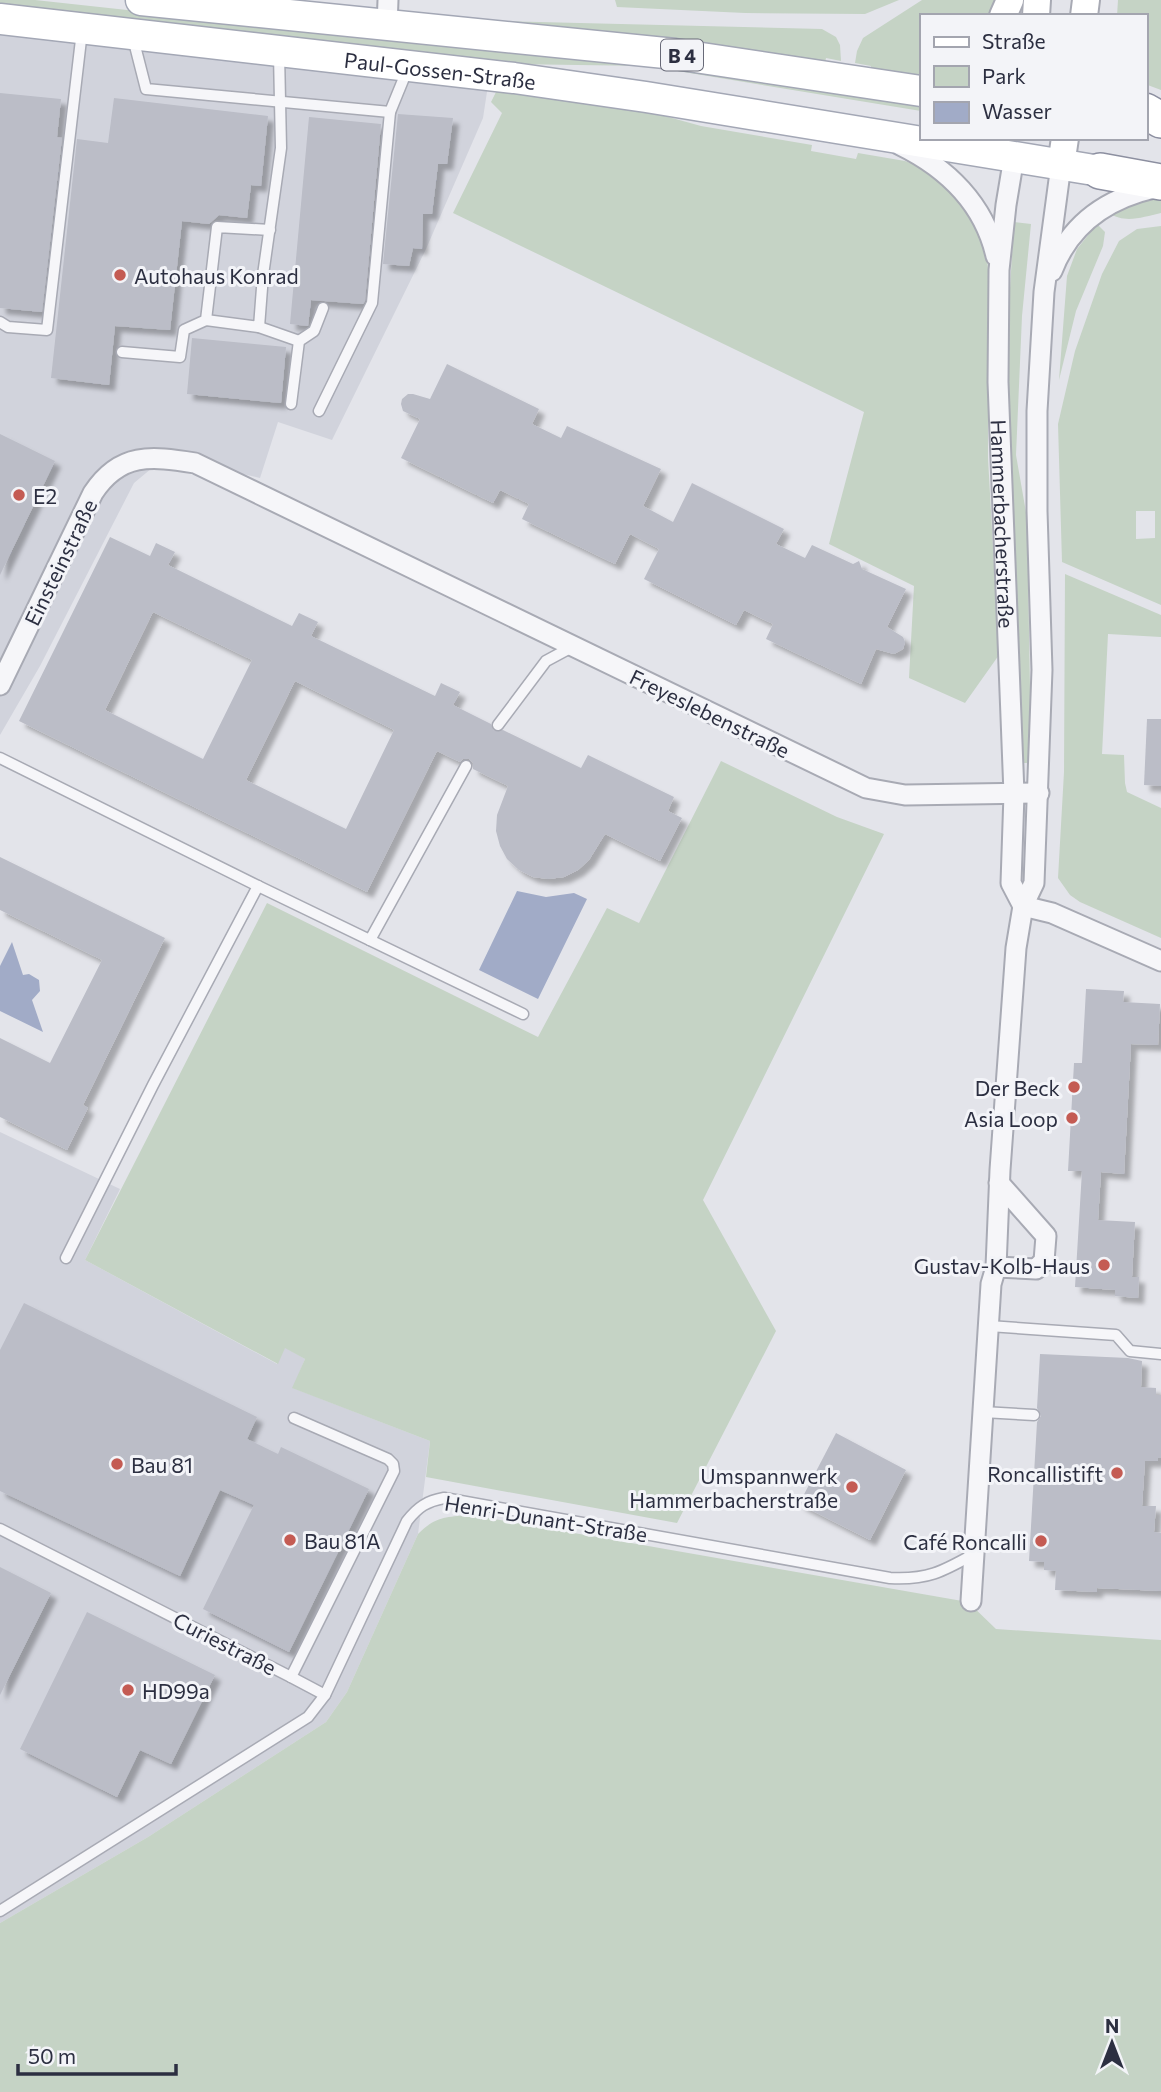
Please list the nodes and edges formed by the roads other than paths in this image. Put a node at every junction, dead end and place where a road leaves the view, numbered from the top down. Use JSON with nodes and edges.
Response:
{"nodes":[{"id":1,"x":141,"y":0,"type":"edge"},
{"id":2,"x":388,"y":13,"type":"edge"},
{"id":3,"x":0,"y":19,"type":"edge"},
{"id":4,"x":82,"y":28,"type":"junction"},
{"id":5,"x":132,"y":34,"type":"junction"},
{"id":6,"x":279,"y":50,"type":"junction"},
{"id":7,"x":410,"y":64,"type":"junction"},
{"id":8,"x":916,"y":89,"type":"edge"},
{"id":9,"x":280,"y":102,"type":"junction"},
{"id":10,"x":390,"y":112,"type":"junction"},
{"id":11,"x":877,"y":134,"type":"junction"},
{"id":12,"x":1016,"y":147,"type":"edge"},
{"id":13,"x":1063,"y":151,"type":"edge"},
{"id":14,"x":1100,"y":171,"type":"joint"},
{"id":15,"x":1161,"y":185,"type":"edge"},
{"id":16,"x":270,"y":230,"type":"junction"},
{"id":17,"x":999,"y":270,"type":"junction"},
{"id":18,"x":1044,"y":292,"type":"junction"},
{"id":19,"x":323,"y":308,"type":"dead end"},
{"id":20,"x":206,"y":320,"type":"junction"},
{"id":21,"x":0,"y":322,"type":"edge"},
{"id":22,"x":259,"y":327,"type":"junction"},
{"id":23,"x":299,"y":341,"type":"junction"},
{"id":24,"x":122,"y":352,"type":"dead end"},
{"id":25,"x":291,"y":404,"type":"dead end"},
{"id":26,"x":319,"y":411,"type":"dead end"},
{"id":27,"x":399,"y":562,"type":"joint"},
{"id":28,"x":572,"y":647,"type":"junction"},
{"id":29,"x":0,"y":685,"type":"edge"},
{"id":30,"x":498,"y":725,"type":"dead end"},
{"id":31,"x":0,"y":758,"type":"edge"},
{"id":32,"x":466,"y":766,"type":"dead end"},
{"id":33,"x":1039,"y":793,"type":"junction"},
{"id":34,"x":1014,"y":794,"type":"junction"},
{"id":35,"x":258,"y":886,"type":"junction"},
{"id":36,"x":1023,"y":906,"type":"junction"},
{"id":37,"x":370,"y":940,"type":"junction"},
{"id":38,"x":1161,"y":961,"type":"edge"},
{"id":39,"x":523,"y":1014,"type":"dead end"},
{"id":40,"x":999,"y":1182,"type":"junction"},
{"id":41,"x":66,"y":1258,"type":"dead end"},
{"id":42,"x":996,"y":1267,"type":"junction"},
{"id":43,"x":989,"y":1326,"type":"junction"},
{"id":44,"x":1161,"y":1354,"type":"edge"},
{"id":45,"x":983,"y":1412,"type":"junction"},
{"id":46,"x":1034,"y":1415,"type":"dead end"},
{"id":47,"x":294,"y":1418,"type":"dead end"},
{"id":48,"x":0,"y":1529,"type":"edge"},
{"id":49,"x":974,"y":1554,"type":"junction"},
{"id":50,"x":971,"y":1601,"type":"dead end"},
{"id":51,"x":292,"y":1677,"type":"junction"},
{"id":52,"x":325,"y":1695,"type":"junction"},
{"id":53,"x":0,"y":1911,"type":"edge"}],
"edges":[{"from":1,"to":2,"type":"main road","name":"Paul-Gossen-Straße","number":"B 4"},
{"from":2,"to":8,"type":"main road","name":"Paul-Gossen-Straße","number":"B 4"},
{"from":3,"to":4,"type":"main road","name":"Paul-Gossen-Straße","number":"B 4"},
{"from":4,"to":5,"type":"main road","name":"Paul-Gossen-Straße","number":"B 4"},
{"from":4,"to":21,"type":"lane"},
{"from":5,"to":6,"type":"main road","name":"Paul-Gossen-Straße","number":"B 4"},
{"from":5,"to":9,"type":"lane"},
{"from":6,"to":7,"type":"main road","name":"Paul-Gossen-Straße","number":"B 4"},
{"from":6,"to":9,"type":"lane"},
{"from":7,"to":10,"type":"lane"},
{"from":7,"to":11,"type":"main road","name":"Paul-Gossen-Straße","number":"B 4"},
{"from":9,"to":10,"type":"lane"},
{"from":9,"to":16,"type":"lane"},
{"from":10,"to":26,"type":"lane"},
{"from":11,"to":12,"type":"main road","name":"Paul-Gossen-Straße","number":"B 4"},
{"from":11,"to":17,"type":"street","name":"Paul-Gossen-Straße"},
{"from":12,"to":13,"type":"main road","name":"Paul-Gossen-Straße"},
{"from":12,"to":17,"type":"street","name":"Hammerbacherstraße"},
{"from":13,"to":14,"type":"main road","name":"Paul-Gossen-Straße"},
{"from":13,"to":18,"type":"street","name":"Hammerbacherstraße"},
{"from":14,"to":15,"type":"highway"},
{"from":15,"to":18,"type":"street","name":"Hammerbacherstraße"},
{"from":16,"to":20,"type":"lane"},
{"from":16,"to":22,"type":"lane"},
{"from":17,"to":34,"type":"street","name":"Hammerbacherstraße"},
{"from":18,"to":33,"type":"street","name":"Hammerbacherstraße"},
{"from":19,"to":23,"type":"lane"},
{"from":20,"to":22,"type":"lane"},
{"from":20,"to":24,"type":"lane"},
{"from":22,"to":23,"type":"lane"},
{"from":23,"to":25,"type":"lane"},
{"from":27,"to":28,"type":"street","name":"Freyeslebenstraße"},
{"from":27,"to":29,"type":"street","name":"Einsteinstraße"},
{"from":28,"to":30,"type":"lane"},
{"from":28,"to":34,"type":"street","name":"Freyeslebenstraße"},
{"from":31,"to":35,"type":"lane"},
{"from":32,"to":37,"type":"lane"},
{"from":33,"to":34,"type":"street","name":"Freyeslebenstraße"},
{"from":33,"to":36,"type":"street","name":"Hammerbacherstraße"},
{"from":34,"to":36,"type":"street","name":"Hammerbacherstraße"},
{"from":35,"to":37,"type":"lane"},
{"from":35,"to":41,"type":"lane"},
{"from":36,"to":38,"type":"street"},
{"from":36,"to":40,"type":"street","name":"Hammerbacherstraße"},
{"from":37,"to":39,"type":"lane"},
{"from":40,"to":42,"type":"street","name":"Hammerbacherstraße"},
{"from":40,"to":42,"type":"street"},
{"from":42,"to":43,"type":"street","name":"Hammerbacherstraße"},
{"from":43,"to":44,"type":"lane"},
{"from":43,"to":45,"type":"street","name":"Hammerbacherstraße"},
{"from":45,"to":46,"type":"lane"},
{"from":45,"to":49,"type":"street","name":"Hammerbacherstraße"},
{"from":47,"to":51,"type":"lane","name":"Curiestraße"},
{"from":48,"to":51,"type":"lane","name":"Curiestraße"},
{"from":49,"to":50,"type":"street","name":"Hammerbacherstraße"},
{"from":49,"to":52,"type":"lane","name":"Henri-Dunant-Straße"},
{"from":51,"to":52,"type":"lane"},
{"from":52,"to":53,"type":"lane","name":"Henri-Dunant-Straße"}]}
